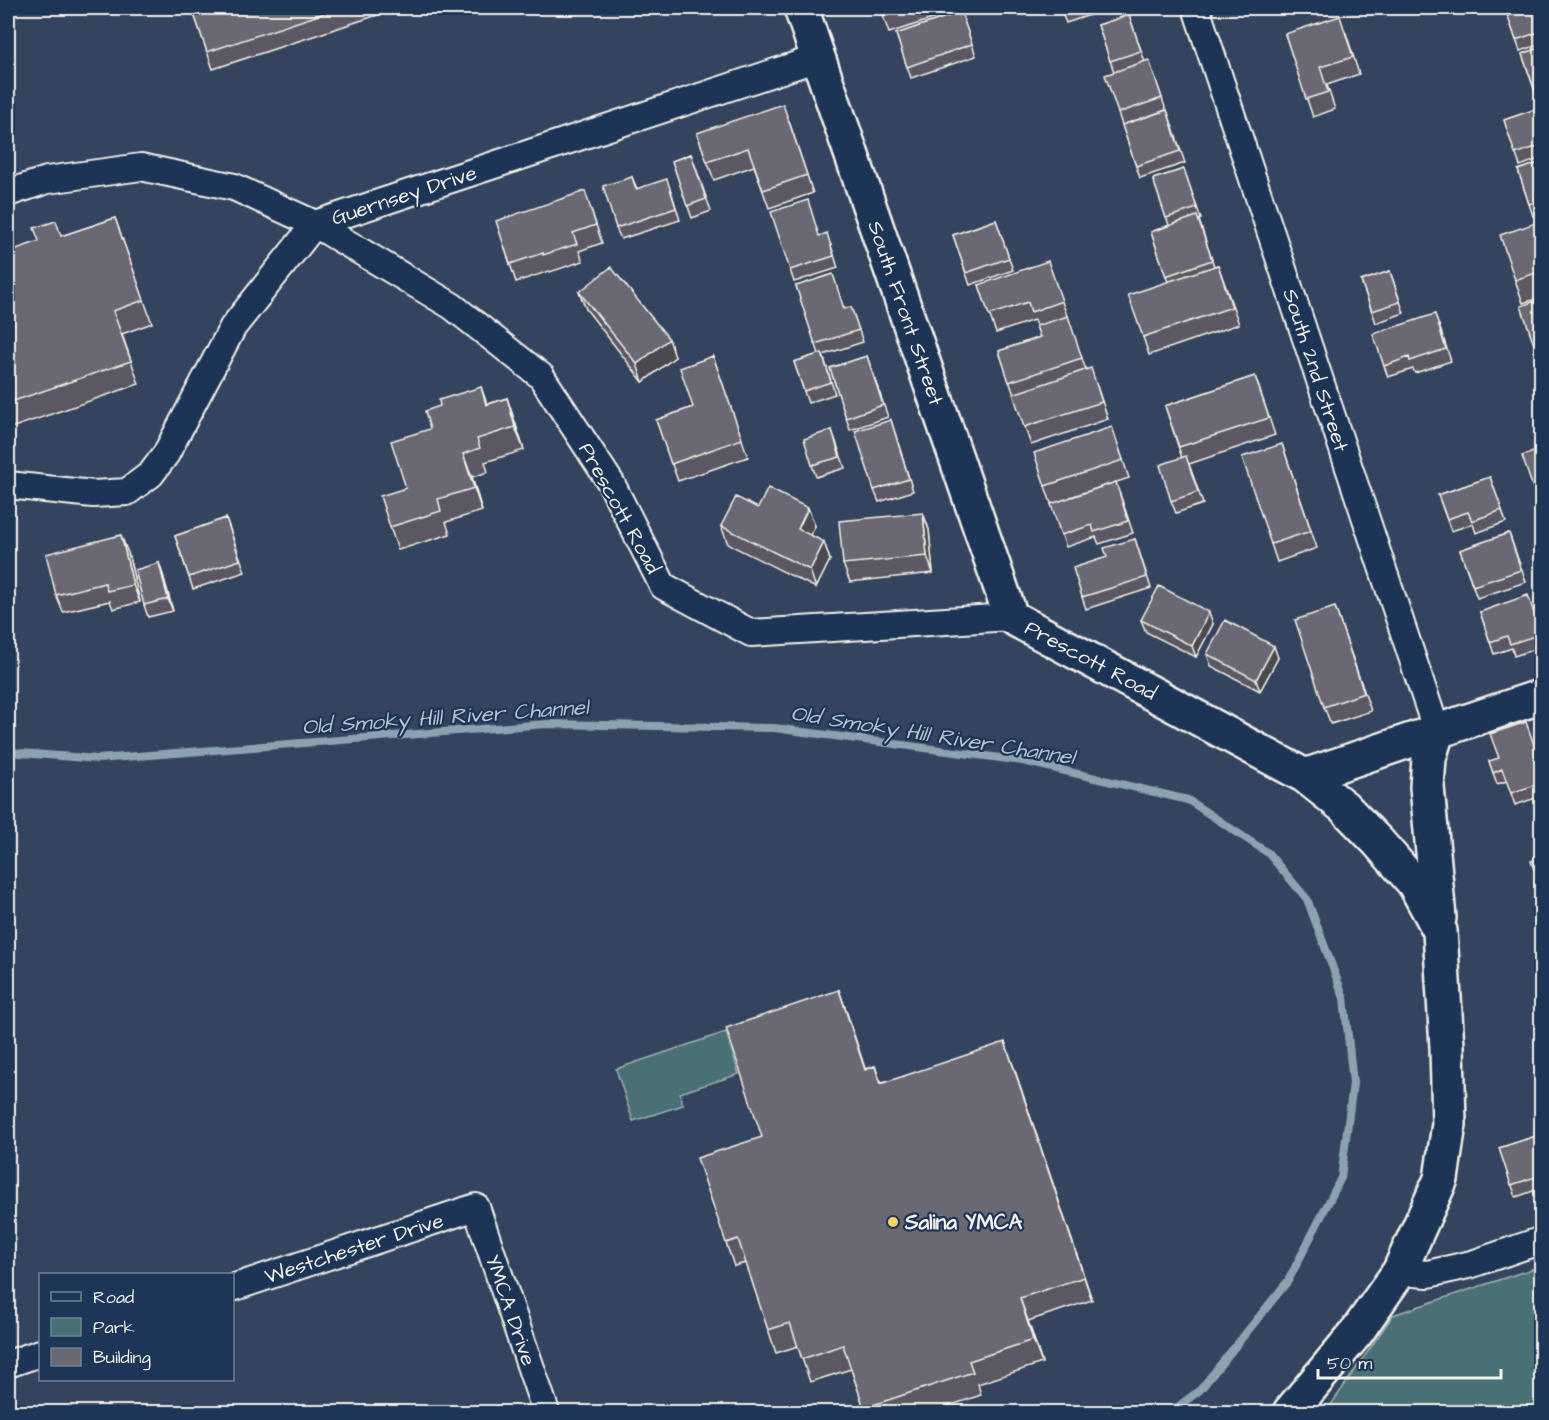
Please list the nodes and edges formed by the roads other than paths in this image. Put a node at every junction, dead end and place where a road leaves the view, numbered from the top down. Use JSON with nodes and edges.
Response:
{"nodes":[{"id":1,"x":801,"y":8,"type":"edge"},
{"id":2,"x":1196,"y":8,"type":"edge"},
{"id":3,"x":818,"y":58,"type":"junction"},
{"id":4,"x":8,"y":193,"type":"edge"},
{"id":5,"x":315,"y":224,"type":"junction"},
{"id":6,"x":8,"y":485,"type":"edge"},
{"id":7,"x":1011,"y":617,"type":"junction"},
{"id":8,"x":1542,"y":696,"type":"edge"},
{"id":9,"x":1437,"y":732,"type":"junction"},
{"id":10,"x":1305,"y":776,"type":"junction"},
{"id":11,"x":1440,"y":931,"type":"junction"},
{"id":12,"x":476,"y":1207,"type":"joint"},
{"id":13,"x":1542,"y":1240,"type":"edge"},
{"id":14,"x":1400,"y":1272,"type":"junction"},
{"id":15,"x":234,"y":1287,"type":"edge"},
{"id":16,"x":39,"y":1353,"type":"edge"},
{"id":17,"x":8,"y":1364,"type":"edge"},
{"id":18,"x":546,"y":1413,"type":"edge"},
{"id":19,"x":1290,"y":1413,"type":"edge"}],
"edges":[{"from":1,"to":3,"type":"street","name":"South Front Street"},
{"from":2,"to":9,"type":"street","name":"South 2nd Street"},
{"from":3,"to":5,"type":"street","name":"Guernsey Drive"},
{"from":3,"to":7,"type":"street","name":"South Front Street"},
{"from":4,"to":5,"type":"street","name":"Prescott Road"},
{"from":5,"to":6,"type":"street","name":"Guernsey Drive"},
{"from":5,"to":7,"type":"street","name":"Prescott Road"},
{"from":7,"to":10,"type":"street","name":"Prescott Road"},
{"from":8,"to":9,"type":"street"},
{"from":9,"to":10,"type":"street"},
{"from":9,"to":11,"type":"street"},
{"from":10,"to":11,"type":"street","name":"Prescott Road"},
{"from":11,"to":14,"type":"street"},
{"from":12,"to":15,"type":"street","name":"Westchester Drive"},
{"from":12,"to":18,"type":"street","name":"YMCA Drive"},
{"from":13,"to":14,"type":"street"},
{"from":14,"to":19,"type":"street"},
{"from":16,"to":17,"type":"street"}]}
